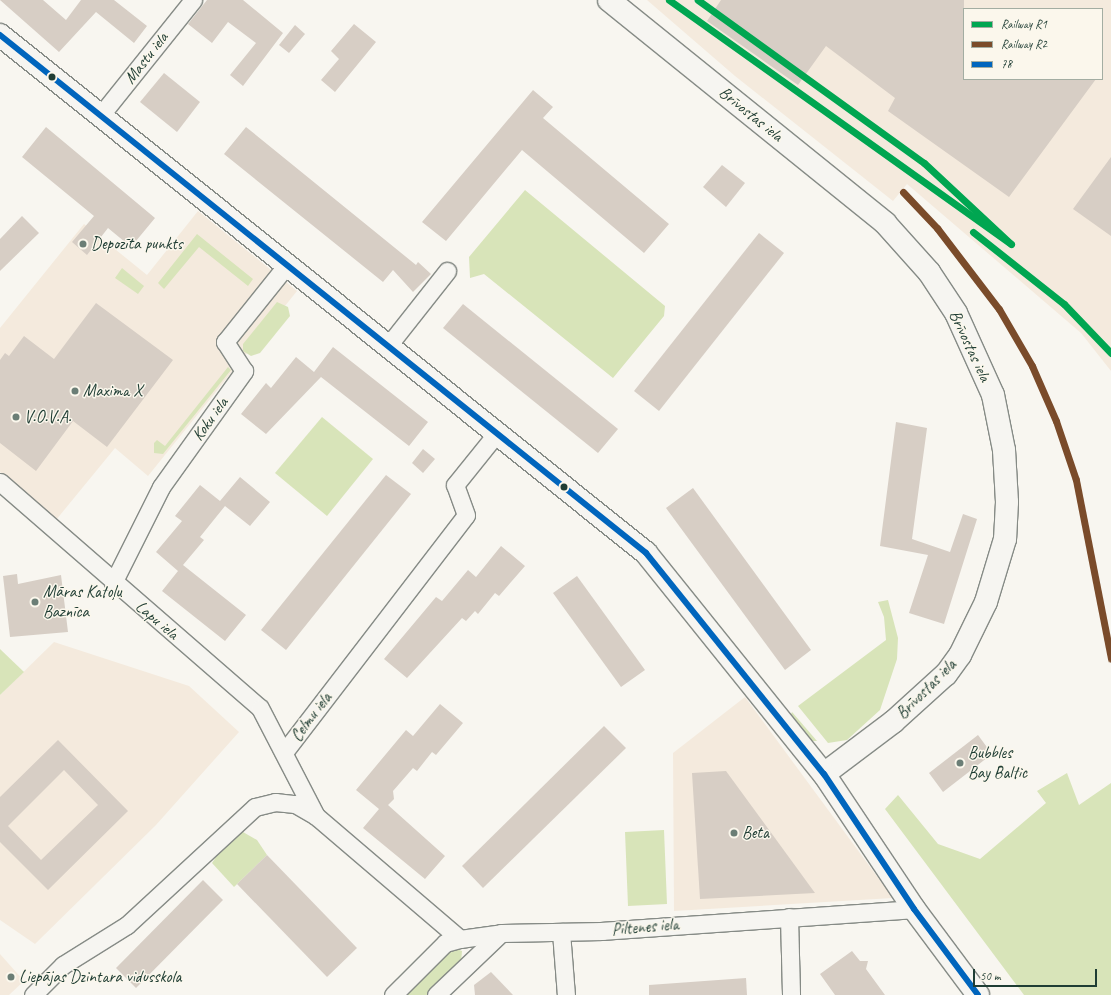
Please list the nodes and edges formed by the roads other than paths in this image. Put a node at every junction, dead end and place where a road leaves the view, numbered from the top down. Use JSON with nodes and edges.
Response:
{"nodes":[{"id":1,"x":193,"y":0,"type":"edge"},
{"id":2,"x":609,"y":0,"type":"edge"},
{"id":3,"x":0,"y":35,"type":"edge"},
{"id":4,"x":100,"y":116,"type":"junction"},
{"id":5,"x":286,"y":267,"type":"junction"},
{"id":6,"x":447,"y":271,"type":"dead end"},
{"id":7,"x":387,"y":347,"type":"junction"},
{"id":8,"x":496,"y":434,"type":"junction"},
{"id":9,"x":0,"y":482,"type":"edge"},
{"id":10,"x":113,"y":583,"type":"junction"},
{"id":11,"x":285,"y":751,"type":"junction"},
{"id":12,"x":824,"y":774,"type":"junction"},
{"id":13,"x":316,"y":816,"type":"junction"},
{"id":14,"x":914,"y":909,"type":"junction"},
{"id":15,"x":789,"y":917,"type":"junction"},
{"id":16,"x":561,"y":932,"type":"junction"},
{"id":17,"x":502,"y":933,"type":"junction"},
{"id":18,"x":460,"y":939,"type":"junction"},
{"id":19,"x":33,"y":995,"type":"edge"},
{"id":20,"x":393,"y":995,"type":"edge"},
{"id":21,"x":436,"y":995,"type":"edge"},
{"id":22,"x":566,"y":995,"type":"edge"},
{"id":23,"x":791,"y":995,"type":"edge"},
{"id":24,"x":978,"y":995,"type":"edge"}],
"edges":[{"from":1,"to":4,"type":"street","name":"Mastu iela"},
{"from":2,"to":12,"type":"main road","name":"Brīvostas iela"},
{"from":3,"to":4,"type":"main road"},
{"from":4,"to":5,"type":"main road"},
{"from":5,"to":7,"type":"main road"},
{"from":5,"to":10,"type":"street","name":"Koku iela"},
{"from":6,"to":7,"type":"street"},
{"from":7,"to":8,"type":"main road"},
{"from":8,"to":11,"type":"street","name":"Celmu iela"},
{"from":8,"to":12,"type":"main road"},
{"from":9,"to":10,"type":"street","name":"Lapu iela"},
{"from":10,"to":11,"type":"street","name":"Lapu iela"},
{"from":11,"to":13,"type":"street","name":"Celmu iela"},
{"from":12,"to":14,"type":"main road"},
{"from":13,"to":18,"type":"street"},
{"from":13,"to":19,"type":"street"},
{"from":14,"to":15,"type":"street","name":"Piltenes iela"},
{"from":14,"to":24,"type":"main road"},
{"from":15,"to":16,"type":"street","name":"Piltenes iela"},
{"from":15,"to":23,"type":"street"},
{"from":16,"to":17,"type":"street","name":"Piltenes iela"},
{"from":16,"to":22,"type":"street"},
{"from":17,"to":18,"type":"street","name":"Piltenes iela"},
{"from":17,"to":21,"type":"street"},
{"from":18,"to":20,"type":"street","name":"Piltenes iela"}]}
